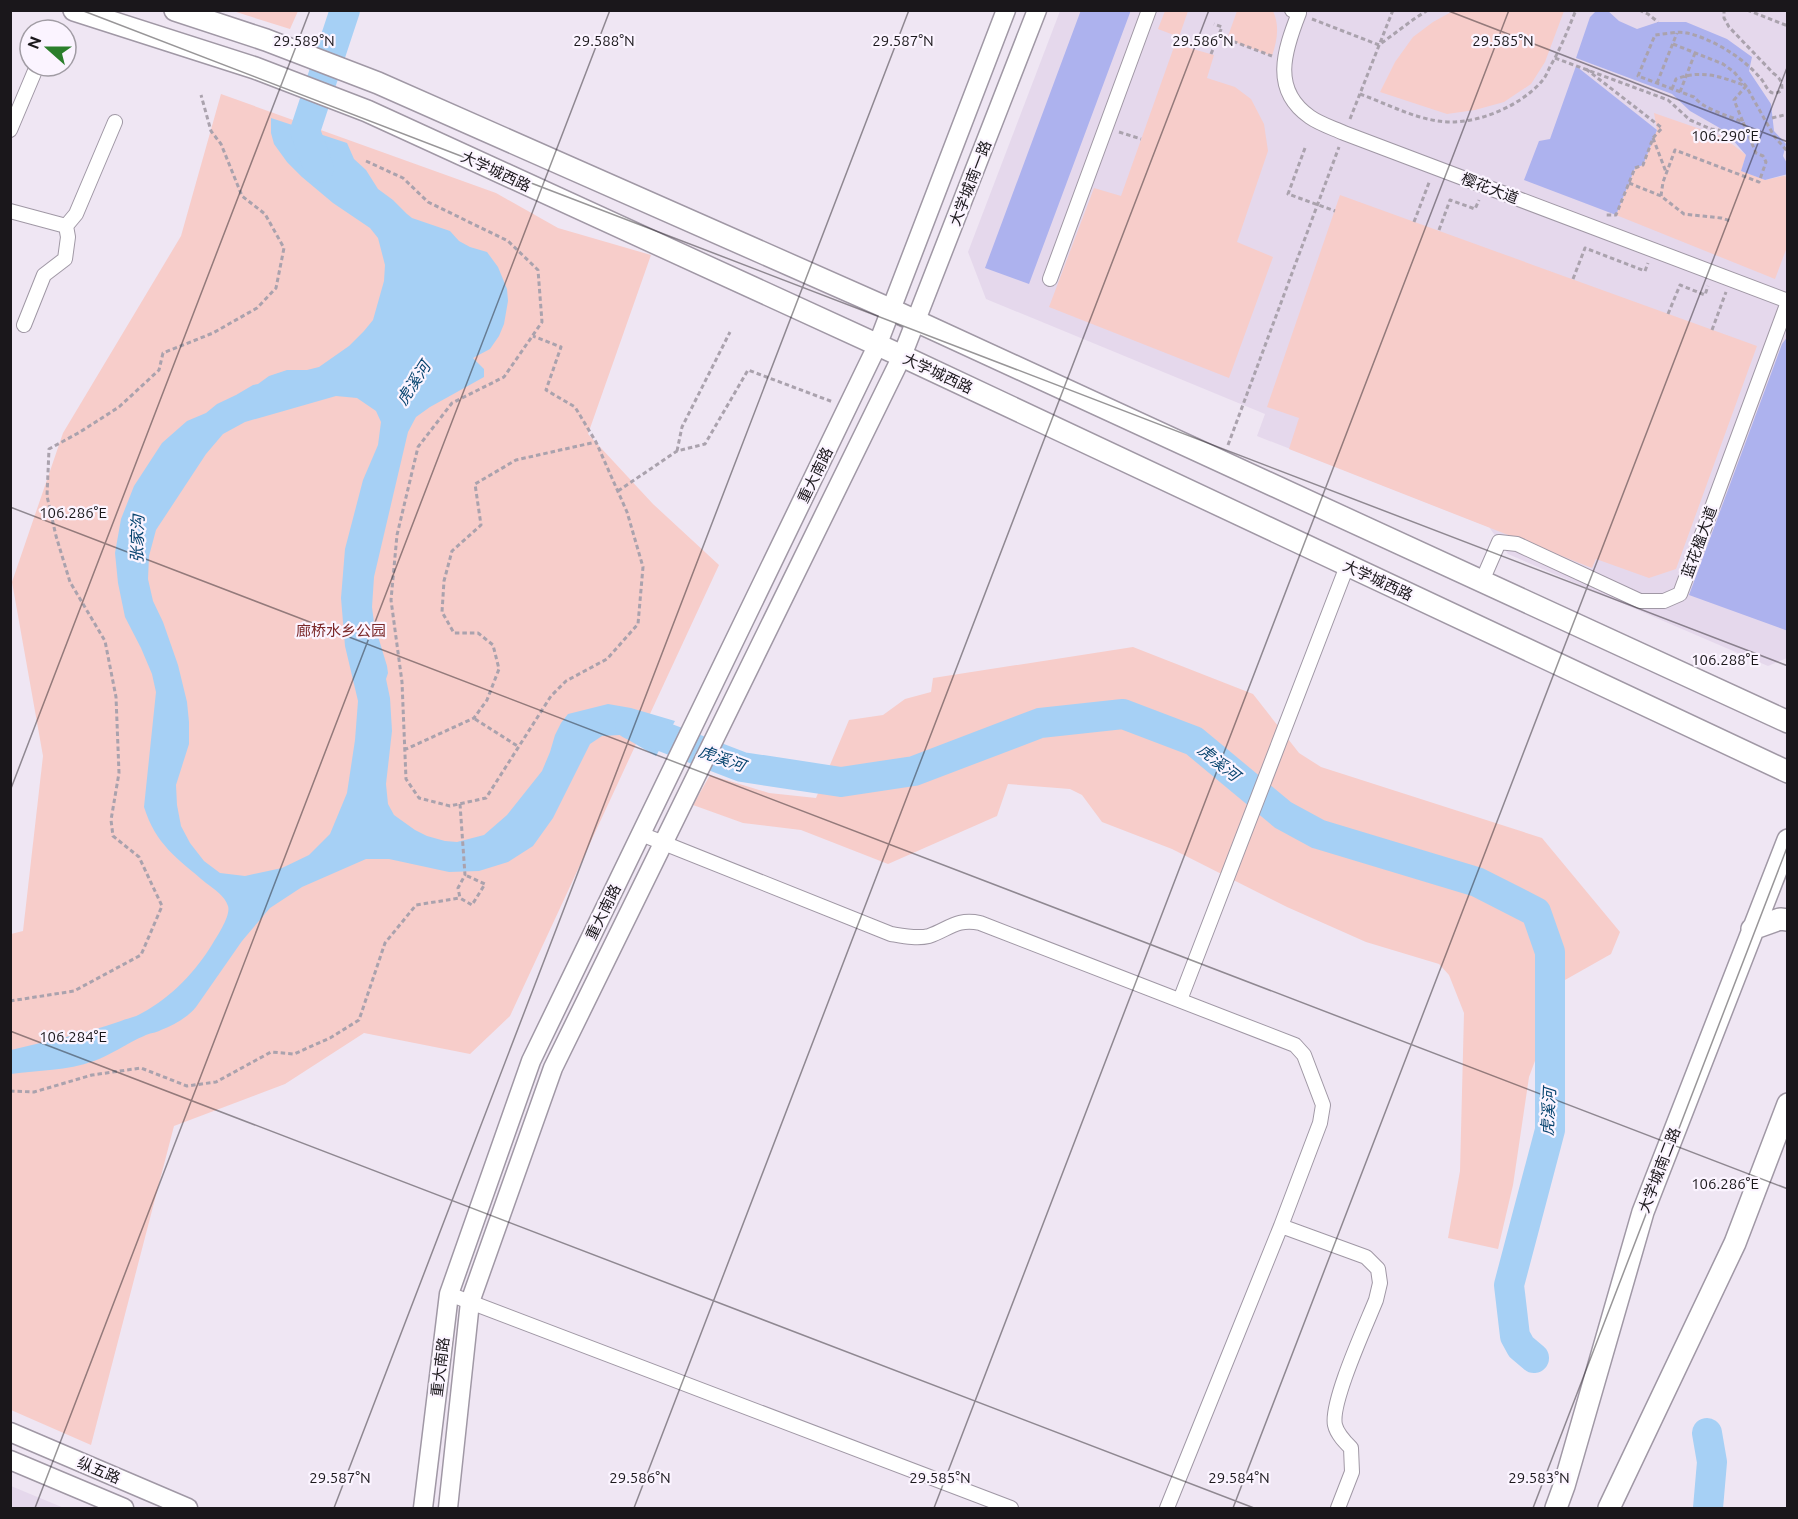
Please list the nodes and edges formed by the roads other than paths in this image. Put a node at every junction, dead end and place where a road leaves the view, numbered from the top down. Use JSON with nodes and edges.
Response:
{"nodes":[{"id":1,"x":74,"y":10,"type":"edge"},
{"id":2,"x":175,"y":10,"type":"edge"},
{"id":3,"x":1006,"y":10,"type":"edge"},
{"id":4,"x":1037,"y":10,"type":"edge"},
{"id":5,"x":1149,"y":10,"type":"edge"},
{"id":6,"x":1297,"y":12,"type":"edge"},
{"id":7,"x":32,"y":78,"type":"edge"},
{"id":8,"x":115,"y":122,"type":"dead end"},
{"id":9,"x":10,"y":130,"type":"edge"},
{"id":10,"x":10,"y":211,"type":"edge"},
{"id":11,"x":66,"y":226,"type":"junction"},
{"id":12,"x":1050,"y":279,"type":"dead end"},
{"id":13,"x":1788,"y":301,"type":"edge"},
{"id":14,"x":892,"y":310,"type":"junction"},
{"id":15,"x":917,"y":321,"type":"junction"},
{"id":16,"x":24,"y":324,"type":"dead end"},
{"id":17,"x":877,"y":346,"type":"junction"},
{"id":18,"x":902,"y":356,"type":"junction"},
{"id":19,"x":1347,"y":566,"type":"junction"},
{"id":20,"x":1482,"y":581,"type":"junction"},
{"id":21,"x":1788,"y":722,"type":"edge"},
{"id":22,"x":1788,"y":772,"type":"edge"},
{"id":23,"x":641,"y":834,"type":"junction"},
{"id":24,"x":1788,"y":840,"type":"edge"},
{"id":25,"x":662,"y":843,"type":"junction"},
{"id":26,"x":1788,"y":920,"type":"edge"},
{"id":27,"x":1752,"y":929,"type":"junction"},
{"id":28,"x":1180,"y":1000,"type":"junction"},
{"id":29,"x":1788,"y":1104,"type":"edge"},
{"id":30,"x":1281,"y":1226,"type":"junction"},
{"id":31,"x":449,"y":1294,"type":"junction"},
{"id":32,"x":470,"y":1302,"type":"junction"},
{"id":33,"x":10,"y":1432,"type":"edge"},
{"id":34,"x":10,"y":1460,"type":"edge"},
{"id":35,"x":124,"y":1509,"type":"edge"},
{"id":36,"x":188,"y":1509,"type":"edge"},
{"id":37,"x":423,"y":1509,"type":"edge"},
{"id":38,"x":448,"y":1509,"type":"edge"},
{"id":39,"x":1011,"y":1509,"type":"edge"},
{"id":40,"x":1167,"y":1509,"type":"edge"},
{"id":41,"x":1338,"y":1509,"type":"edge"},
{"id":42,"x":1556,"y":1509,"type":"edge"},
{"id":43,"x":1609,"y":1509,"type":"edge"}],
"edges":[{"from":1,"to":17,"type":"main road","name":"大学城西路"},
{"from":2,"to":14,"type":"main road"},
{"from":3,"to":14,"type":"main road","name":"大学城南一路"},
{"from":4,"to":15,"type":"main road","name":"大学城南一路"},
{"from":5,"to":12,"type":"street"},
{"from":6,"to":13,"type":"street","name":"樱花大道"},
{"from":7,"to":9,"type":"street"},
{"from":8,"to":11,"type":"street"},
{"from":10,"to":11,"type":"street"},
{"from":11,"to":16,"type":"street"},
{"from":13,"to":20,"type":"street","name":"蓝花楹大道"},
{"from":14,"to":15,"type":"main road"},
{"from":14,"to":17,"type":"main road","name":"大学城南一路"},
{"from":15,"to":18,"type":"main road","name":"大学城南一路"},
{"from":15,"to":20,"type":"main road"},
{"from":17,"to":18,"type":"main road","name":"大学城西路"},
{"from":17,"to":23,"type":"main road","name":"重大南路"},
{"from":18,"to":19,"type":"main road","name":"大学城西路"},
{"from":18,"to":25,"type":"main road","name":"重大南路"},
{"from":19,"to":22,"type":"main road","name":"大学城西路"},
{"from":19,"to":28,"type":"street"},
{"from":20,"to":21,"type":"main road"},
{"from":23,"to":25,"type":"street"},
{"from":23,"to":31,"type":"main road","name":"重大南路"},
{"from":24,"to":27,"type":"main road","name":"大学城南二路"},
{"from":25,"to":28,"type":"street"},
{"from":25,"to":32,"type":"main road","name":"重大南路"},
{"from":26,"to":27,"type":"main road"},
{"from":27,"to":42,"type":"main road","name":"大学城南二路"},
{"from":28,"to":30,"type":"street"},
{"from":29,"to":43,"type":"main road"},
{"from":30,"to":40,"type":"street"},
{"from":30,"to":41,"type":"street"},
{"from":31,"to":32,"type":"street"},
{"from":31,"to":37,"type":"main road","name":"重大南路"},
{"from":32,"to":38,"type":"main road","name":"重大南路"},
{"from":32,"to":39,"type":"street"},
{"from":33,"to":36,"type":"main road","name":"纵五路"},
{"from":34,"to":35,"type":"main road","name":"纵五路"}]}
